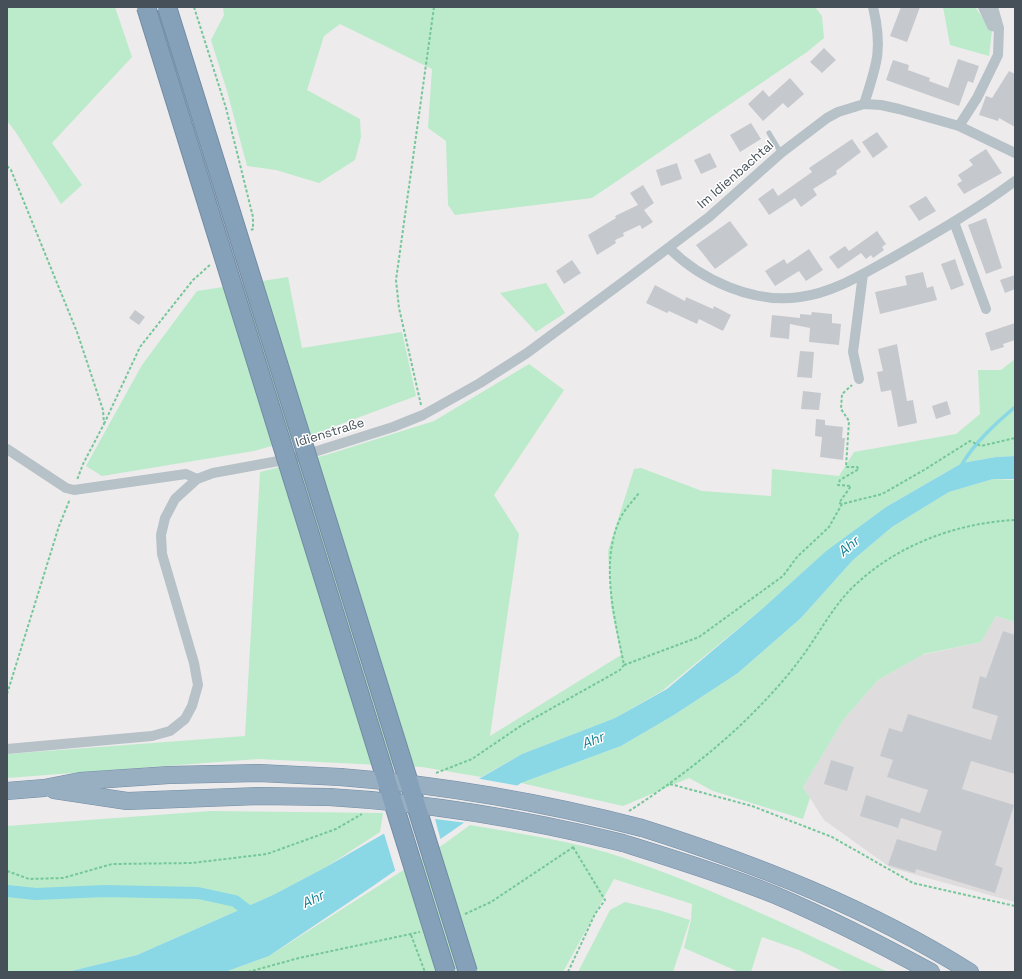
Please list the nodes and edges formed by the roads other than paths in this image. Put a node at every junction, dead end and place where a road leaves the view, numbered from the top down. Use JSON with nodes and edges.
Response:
{"nodes":[{"id":1,"x":146,"y":7,"type":"edge"},
{"id":2,"x":167,"y":7,"type":"edge"},
{"id":3,"x":873,"y":7,"type":"edge"},
{"id":4,"x":983,"y":7,"type":"edge"},
{"id":5,"x":993,"y":7,"type":"edge"},
{"id":6,"x":999,"y":28,"type":"junction"},
{"id":7,"x":864,"y":104,"type":"junction"},
{"id":8,"x":959,"y":126,"type":"junction"},
{"id":9,"x":769,"y":133,"type":"dead end"},
{"id":10,"x":781,"y":153,"type":"junction"},
{"id":11,"x":1015,"y":153,"type":"edge"},
{"id":12,"x":1015,"y":182,"type":"edge"},
{"id":13,"x":954,"y":222,"type":"junction"},
{"id":14,"x":669,"y":248,"type":"junction"},
{"id":15,"x":863,"y":274,"type":"junction"},
{"id":16,"x":631,"y":276,"type":"joint"},
{"id":17,"x":986,"y":309,"type":"dead end"},
{"id":18,"x":859,"y":379,"type":"road end"},
{"id":19,"x":7,"y":449,"type":"edge"},
{"id":20,"x":196,"y":479,"type":"junction"},
{"id":21,"x":7,"y":749,"type":"edge"},
{"id":22,"x":44,"y":788,"type":"junction"},
{"id":23,"x":7,"y":791,"type":"edge"},
{"id":24,"x":446,"y":972,"type":"edge"},
{"id":25,"x":468,"y":972,"type":"edge"},
{"id":26,"x":930,"y":972,"type":"edge"},
{"id":27,"x":970,"y":972,"type":"edge"}],
"edges":[{"from":1,"to":24,"type":"highway","bridge":true},
{"from":2,"to":25,"type":"highway","bridge":true},
{"from":3,"to":7,"type":"street"},
{"from":4,"to":6,"type":"street"},
{"from":5,"to":6,"type":"street"},
{"from":6,"to":8,"type":"street"},
{"from":7,"to":8,"type":"street","name":"Im Idienbachtal"},
{"from":7,"to":10,"type":"street","name":"Im Idienbachtal"},
{"from":8,"to":11,"type":"street","name":"Im Idienbachtal"},
{"from":9,"to":10,"type":"lane"},
{"from":10,"to":14,"type":"street","name":"Im Idienbachtal"},
{"from":12,"to":13,"type":"street"},
{"from":13,"to":15,"type":"street"},
{"from":13,"to":17,"type":"street"},
{"from":14,"to":15,"type":"street"},
{"from":14,"to":16,"type":"street","name":"Im Idienbachtal"},
{"from":15,"to":18,"type":"street"},
{"from":16,"to":20,"type":"street","name":"Idienstraße"},
{"from":19,"to":20,"type":"street","name":"Idienstraße"},
{"from":20,"to":21,"type":"street"},
{"from":22,"to":23,"type":"highway"},
{"from":22,"to":26,"type":"highway","bridge":true},
{"from":22,"to":27,"type":"highway","bridge":true}]}
